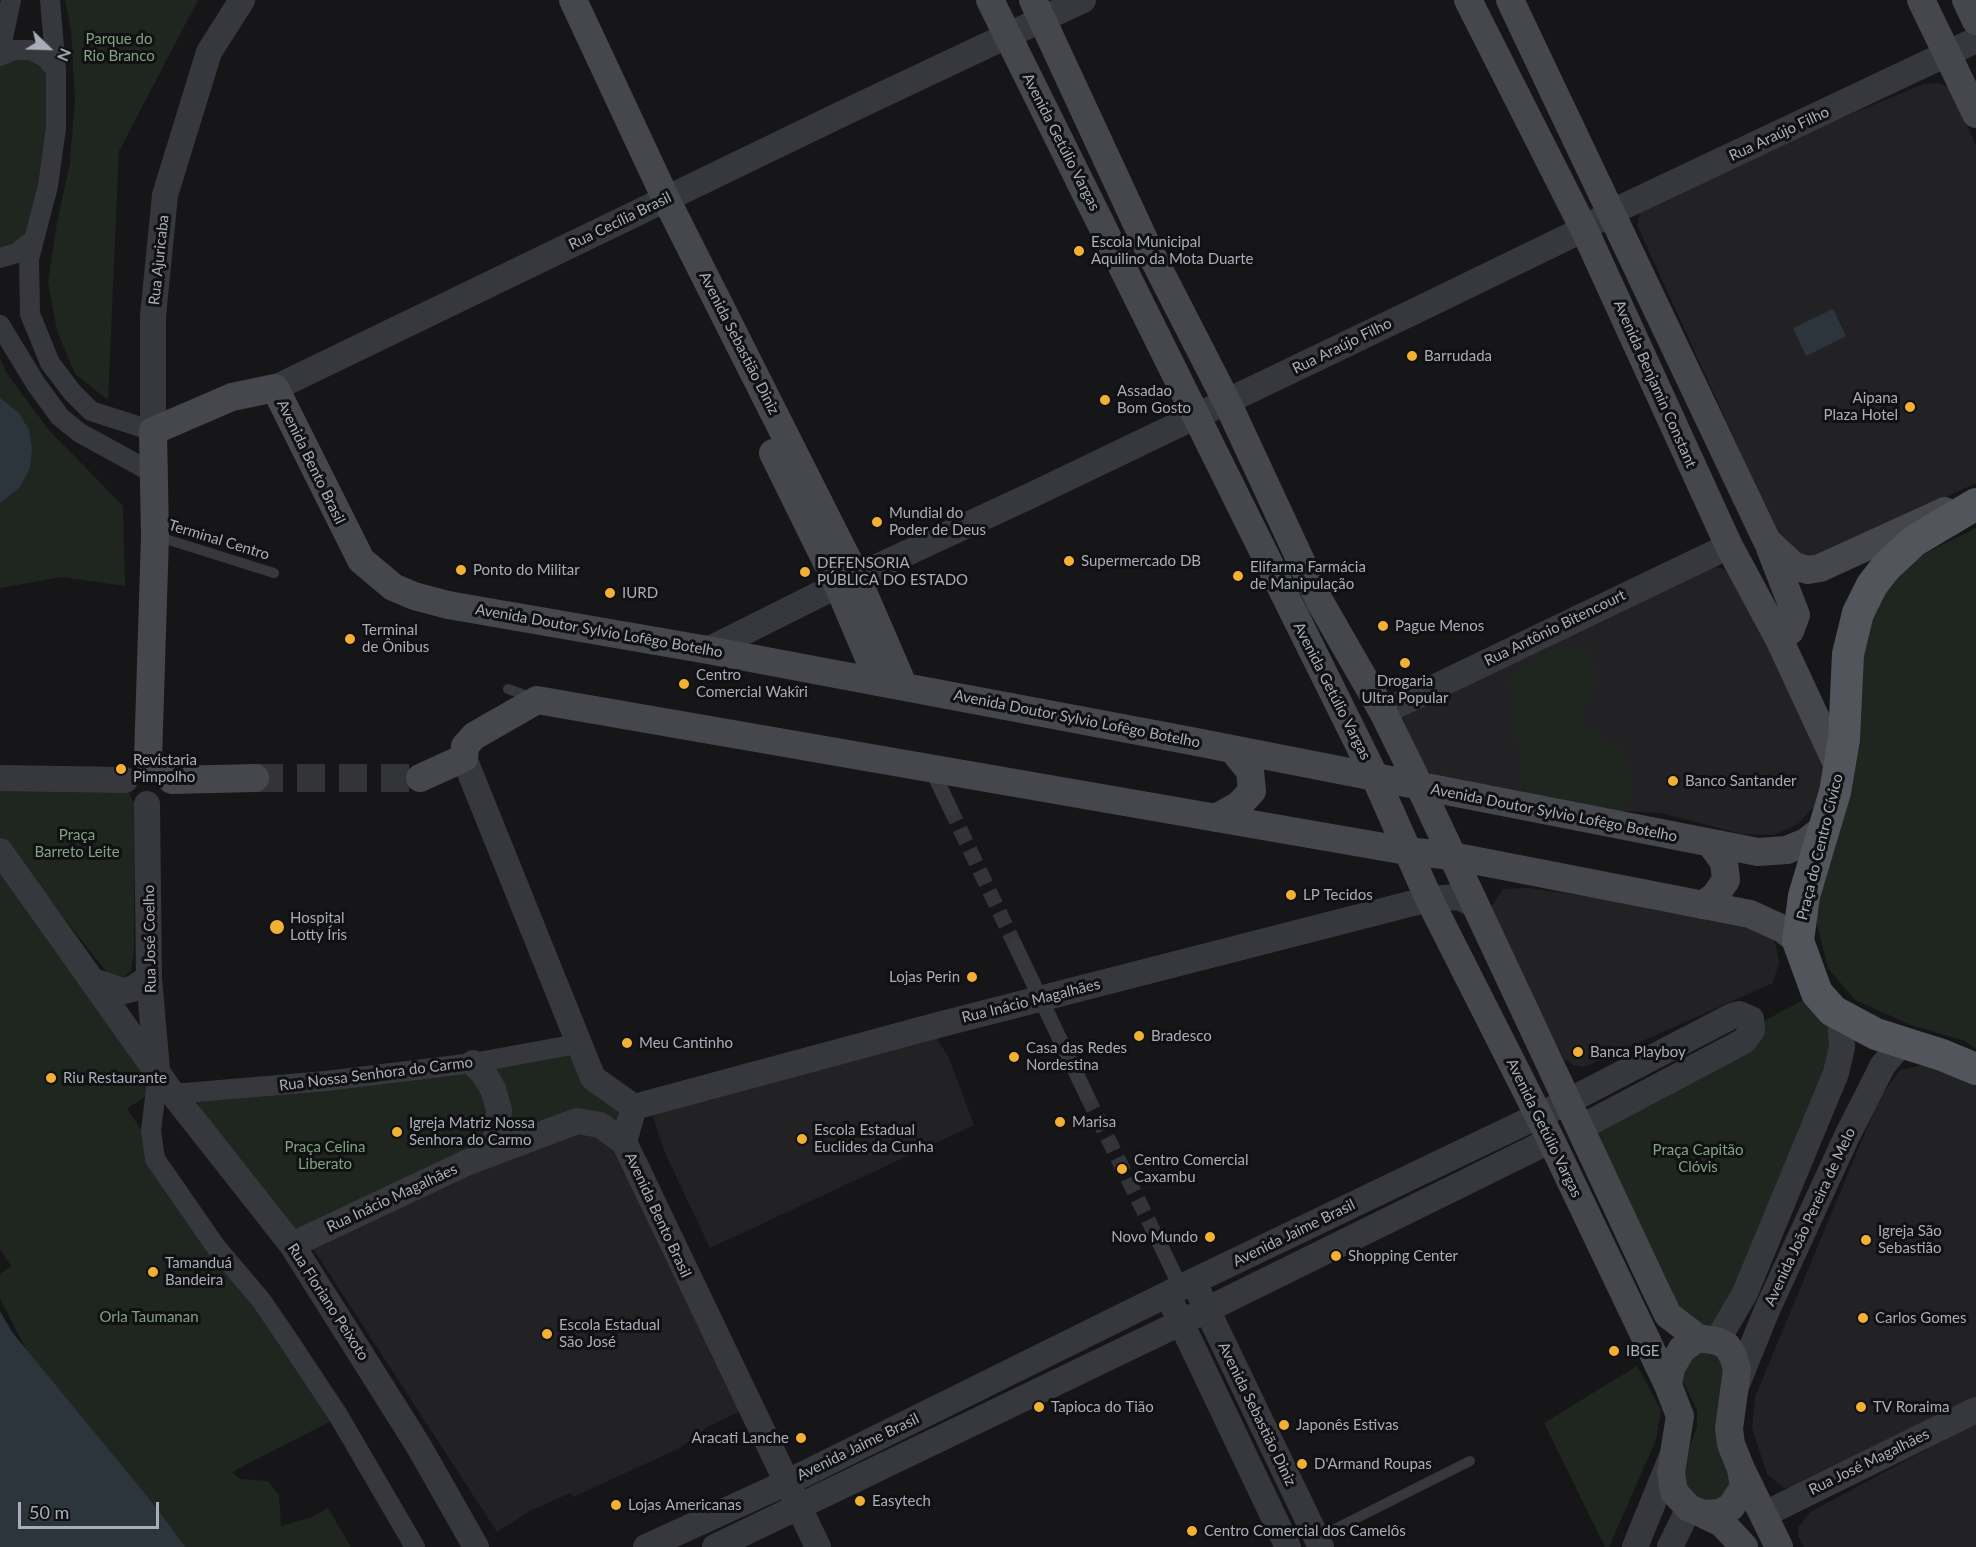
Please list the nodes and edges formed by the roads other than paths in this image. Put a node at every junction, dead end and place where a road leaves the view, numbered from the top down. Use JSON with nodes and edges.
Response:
{"nodes":[{"id":1,"x":10,"y":0,"type":"edge"},
{"id":2,"x":50,"y":0,"type":"edge"},
{"id":3,"x":242,"y":0,"type":"edge"},
{"id":4,"x":554,"y":0,"type":"edge"},
{"id":5,"x":573,"y":0,"type":"edge"},
{"id":6,"x":990,"y":0,"type":"edge"},
{"id":7,"x":1083,"y":0,"type":"edge"},
{"id":8,"x":1468,"y":0,"type":"edge"},
{"id":9,"x":1510,"y":0,"type":"edge"},
{"id":10,"x":1921,"y":0,"type":"edge"},
{"id":11,"x":1966,"y":0,"type":"edge"},
{"id":12,"x":1038,"y":10,"type":"edge"},
{"id":13,"x":1976,"y":21,"type":"edge"},
{"id":14,"x":1007,"y":35,"type":"junction"},
{"id":15,"x":1976,"y":40,"type":"edge"},
{"id":16,"x":0,"y":54,"type":"edge"},
{"id":17,"x":1947,"y":55,"type":"junction"},
{"id":18,"x":56,"y":70,"type":"junction"},
{"id":19,"x":1976,"y":114,"type":"edge"},
{"id":20,"x":658,"y":202,"type":"junction"},
{"id":21,"x":1612,"y":212,"type":"junction"},
{"id":22,"x":1584,"y":228,"type":"junction"},
{"id":23,"x":32,"y":241,"type":"junction"},
{"id":24,"x":0,"y":258,"type":"edge"},
{"id":25,"x":0,"y":325,"type":"edge"},
{"id":26,"x":275,"y":388,"type":"junction"},
{"id":27,"x":1227,"y":402,"type":"junction"},
{"id":28,"x":1195,"y":417,"type":"junction"},
{"id":29,"x":153,"y":431,"type":"junction"},
{"id":30,"x":153,"y":473,"type":"junction"},
{"id":31,"x":1976,"y":504,"type":"edge"},
{"id":32,"x":155,"y":536,"type":"junction"},
{"id":33,"x":347,"y":537,"type":"joint"},
{"id":34,"x":1767,"y":541,"type":"junction"},
{"id":35,"x":1729,"y":546,"type":"junction"},
{"id":36,"x":274,"y":573,"type":"dead end"},
{"id":37,"x":848,"y":581,"type":"junction"},
{"id":38,"x":1779,"y":639,"type":"junction"},
{"id":39,"x":708,"y":650,"type":"junction"},
{"id":40,"x":892,"y":684,"type":"junction"},
{"id":41,"x":507,"y":689,"type":"dead end"},
{"id":42,"x":537,"y":700,"type":"junction"},
{"id":43,"x":1383,"y":712,"type":"junction"},
{"id":44,"x":1233,"y":750,"type":"junction"},
{"id":45,"x":464,"y":758,"type":"junction"},
{"id":46,"x":931,"y":768,"type":"junction"},
{"id":47,"x":1839,"y":768,"type":"junction"},
{"id":48,"x":160,"y":769,"type":"junction"},
{"id":49,"x":255,"y":773,"type":"tunnel mouth"},
{"id":50,"x":1375,"y":777,"type":"junction"},
{"id":51,"x":0,"y":778,"type":"edge"},
{"id":52,"x":420,"y":778,"type":"tunnel mouth"},
{"id":53,"x":124,"y":780,"type":"junction"},
{"id":54,"x":1420,"y":787,"type":"junction"},
{"id":55,"x":147,"y":804,"type":"junction"},
{"id":56,"x":950,"y":808,"type":"tunnel mouth"},
{"id":57,"x":1216,"y":818,"type":"junction"},
{"id":58,"x":1825,"y":827,"type":"junction"},
{"id":59,"x":1710,"y":843,"type":"junction"},
{"id":60,"x":0,"y":851,"type":"edge"},
{"id":61,"x":1407,"y":851,"type":"junction"},
{"id":62,"x":1452,"y":856,"type":"junction"},
{"id":63,"x":1429,"y":899,"type":"junction"},
{"id":64,"x":1475,"y":905,"type":"junction"},
{"id":65,"x":1701,"y":905,"type":"junction"},
{"id":66,"x":1798,"y":941,"type":"junction"},
{"id":67,"x":1015,"y":945,"type":"tunnel mouth"},
{"id":68,"x":149,"y":978,"type":"junction"},
{"id":69,"x":93,"y":981,"type":"junction"},
{"id":70,"x":1040,"y":999,"type":"junction"},
{"id":71,"x":1840,"y":1016,"type":"junction"},
{"id":72,"x":1902,"y":1043,"type":"junction"},
{"id":73,"x":577,"y":1044,"type":"junction"},
{"id":74,"x":473,"y":1063,"type":"junction"},
{"id":75,"x":1976,"y":1069,"type":"edge"},
{"id":76,"x":158,"y":1073,"type":"junction"},
{"id":77,"x":592,"y":1078,"type":"junction"},
{"id":78,"x":173,"y":1094,"type":"junction"},
{"id":79,"x":1087,"y":1096,"type":"tunnel mouth"},
{"id":80,"x":1569,"y":1101,"type":"junction"},
{"id":81,"x":634,"y":1107,"type":"junction"},
{"id":82,"x":1538,"y":1115,"type":"junction"},
{"id":83,"x":577,"y":1121,"type":"junction"},
{"id":84,"x":1580,"y":1128,"type":"junction"},
{"id":85,"x":1551,"y":1140,"type":"junction"},
{"id":86,"x":624,"y":1142,"type":"junction"},
{"id":87,"x":491,"y":1153,"type":"junction"},
{"id":88,"x":1159,"y":1242,"type":"tunnel mouth"},
{"id":89,"x":292,"y":1245,"type":"junction"},
{"id":90,"x":1181,"y":1288,"type":"junction"},
{"id":91,"x":1207,"y":1310,"type":"junction"},
{"id":92,"x":1180,"y":1323,"type":"junction"},
{"id":93,"x":1708,"y":1340,"type":"junction"},
{"id":94,"x":1668,"y":1385,"type":"junction"},
{"id":95,"x":1732,"y":1398,"type":"junction"},
{"id":96,"x":1976,"y":1410,"type":"edge"},
{"id":97,"x":1675,"y":1450,"type":"junction"},
{"id":98,"x":1470,"y":1461,"type":"dead end"},
{"id":99,"x":1741,"y":1469,"type":"junction"},
{"id":100,"x":788,"y":1482,"type":"junction"},
{"id":101,"x":799,"y":1507,"type":"junction"},
{"id":102,"x":1696,"y":1511,"type":"junction"},
{"id":103,"x":1763,"y":1515,"type":"junction"},
{"id":104,"x":1318,"y":1542,"type":"edge"},
{"id":105,"x":415,"y":1547,"type":"edge"},
{"id":106,"x":476,"y":1547,"type":"edge"},
{"id":107,"x":646,"y":1547,"type":"edge"},
{"id":108,"x":715,"y":1547,"type":"edge"},
{"id":109,"x":818,"y":1547,"type":"edge"},
{"id":110,"x":1288,"y":1547,"type":"edge"},
{"id":111,"x":1635,"y":1547,"type":"edge"},
{"id":112,"x":1670,"y":1547,"type":"edge"},
{"id":113,"x":1744,"y":1547,"type":"edge"},
{"id":114,"x":1779,"y":1547,"type":"edge"}],
"edges":[{"from":1,"to":16,"type":"street"},
{"from":2,"to":18,"type":"street"},
{"from":3,"to":29,"type":"street","name":"Rua Ajuricaba"},
{"from":4,"to":20,"type":"main road","name":"Avenida Sebastião Diniz"},
{"from":5,"to":20,"type":"main road","name":"Avenida Sebastião Diniz"},
{"from":6,"to":14,"type":"main road","name":"Avenida Getúlio Vargas"},
{"from":7,"to":12,"type":"street","name":"Rua Cecília Brasil"},
{"from":8,"to":22,"type":"main road","name":"Avenida Benjamin Constant"},
{"from":9,"to":21,"type":"main road"},
{"from":10,"to":17,"type":"main road"},
{"from":11,"to":13,"type":"main road"},
{"from":12,"to":14,"type":"street","name":"Rua Cecília Brasil"},
{"from":12,"to":27,"type":"main road","name":"Avenida Getúlio Vargas"},
{"from":14,"to":20,"type":"street","name":"Rua Cecília Brasil"},
{"from":14,"to":28,"type":"main road","name":"Avenida Getúlio Vargas"},
{"from":15,"to":17,"type":"street","name":"Rua Araújo Filho"},
{"from":16,"to":18,"type":"street"},
{"from":17,"to":19,"type":"main road"},
{"from":17,"to":21,"type":"street","name":"Rua Araújo Filho"},
{"from":18,"to":23,"type":"street"},
{"from":20,"to":26,"type":"street","name":"Rua Cecília Brasil"},
{"from":20,"to":37,"type":"main road","name":"Avenida Sebastião Diniz"},
{"from":21,"to":22,"type":"street","name":"Rua Araújo Filho"},
{"from":21,"to":34,"type":"main road"},
{"from":22,"to":27,"type":"street","name":"Rua Araújo Filho"},
{"from":22,"to":35,"type":"main road","name":"Avenida Benjamin Constant"},
{"from":23,"to":24,"type":"street"},
{"from":23,"to":29,"type":"street"},
{"from":25,"to":30,"type":"street"},
{"from":26,"to":29,"type":"main road","name":"Rua Cecília Brasil"},
{"from":26,"to":33,"type":"main road","name":"Avenida Bento Brasil"},
{"from":27,"to":28,"type":"street","name":"Rua Araújo Filho"},
{"from":27,"to":43,"type":"main road","name":"Avenida Getúlio Vargas"},
{"from":28,"to":37,"type":"street","name":"Rua Araújo Filho"},
{"from":28,"to":50,"type":"main road","name":"Avenida Getúlio Vargas"},
{"from":29,"to":30,"type":"main road","name":"Rua Ajuricaba"},
{"from":30,"to":32,"type":"main road","name":"Rua Ajuricaba"},
{"from":31,"to":34,"type":"main road"},
{"from":31,"to":47,"type":"main road","name":"Praça do Centro Cívico"},
{"from":32,"to":36,"type":"lane","name":"Terminal Centro"},
{"from":32,"to":48,"type":"main road"},
{"from":33,"to":39,"type":"main road","name":"Avenida Doutor Sylvio Lofêgo Botelho"},
{"from":34,"to":38,"type":"main road"},
{"from":35,"to":38,"type":"main road","name":"Avenida Benjamin Constant"},
{"from":35,"to":43,"type":"street","name":"Rua Antônio Bitencourt"},
{"from":37,"to":39,"type":"street","name":"Rua Araújo Filho"},
{"from":37,"to":40,"type":"main road","name":"Avenida Sebastião Diniz"},
{"from":38,"to":47,"type":"main road","name":"Avenida Benjamin Constant"},
{"from":39,"to":40,"type":"main road","name":"Avenida Doutor Sylvio Lofêgo Botelho"},
{"from":40,"to":44,"type":"main road","name":"Avenida Doutor Sylvio Lofêgo Botelho"},
{"from":41,"to":42,"type":"lane"},
{"from":42,"to":45,"type":"main road"},
{"from":42,"to":46,"type":"main road"},
{"from":43,"to":54,"type":"main road","name":"Avenida Getúlio Vargas"},
{"from":44,"to":50,"type":"main road","name":"Avenida Doutor Sylvio Lofêgo Botelho"},
{"from":44,"to":57,"type":"main road"},
{"from":45,"to":52,"type":"main road"},
{"from":45,"to":73,"type":"street"},
{"from":46,"to":56,"type":"street"},
{"from":46,"to":57,"type":"main road"},
{"from":47,"to":58,"type":"main road","name":"Praça do Centro Cívico"},
{"from":48,"to":49,"type":"main road"},
{"from":48,"to":53,"type":"street"},
{"from":48,"to":55,"type":"street"},
{"from":50,"to":54,"type":"main road","name":"Avenida Doutor Sylvio Lofêgo Botelho"},
{"from":50,"to":61,"type":"main road","name":"Avenida Getúlio Vargas"},
{"from":51,"to":53,"type":"street"},
{"from":53,"to":55,"type":"street"},
{"from":54,"to":59,"type":"main road","name":"Avenida Doutor Sylvio Lofêgo Botelho"},
{"from":54,"to":62,"type":"main road","name":"Avenida Getúlio Vargas"},
{"from":55,"to":68,"type":"street","name":"Rua José Coelho"},
{"from":57,"to":61,"type":"main road"},
{"from":58,"to":59,"type":"main road","name":"Avenida Doutor Sylvio Lofêgo Botelho"},
{"from":58,"to":66,"type":"main road","name":"Praça do Centro Cívico"},
{"from":59,"to":65,"type":"main road"},
{"from":60,"to":69,"type":"street","name":"Rua Floriano Peixoto"},
{"from":61,"to":62,"type":"main road"},
{"from":61,"to":63,"type":"main road","name":"Avenida Getúlio Vargas"},
{"from":62,"to":64,"type":"main road","name":"Avenida Getúlio Vargas"},
{"from":62,"to":65,"type":"main road"},
{"from":63,"to":64,"type":"street","name":"Rua Inácio Magalhães"},
{"from":63,"to":70,"type":"street","name":"Rua Inácio Magalhães"},
{"from":63,"to":82,"type":"main road","name":"Avenida Getúlio Vargas"},
{"from":64,"to":80,"type":"main road","name":"Avenida Getúlio Vargas"},
{"from":65,"to":66,"type":"main road"},
{"from":66,"to":71,"type":"main road","name":"Praça do Centro Cívico"},
{"from":67,"to":70,"type":"street"},
{"from":68,"to":69,"type":"street"},
{"from":68,"to":76,"type":"street","name":"Rua José Coelho"},
{"from":69,"to":76,"type":"street","name":"Rua Floriano Peixoto"},
{"from":70,"to":79,"type":"street"},
{"from":70,"to":81,"type":"street","name":"Rua Inácio Magalhães"},
{"from":71,"to":72,"type":"main road","name":"Praça do Centro Cívico"},
{"from":71,"to":93,"type":"street","name":"Avenida João Pereira de Melo"},
{"from":72,"to":75,"type":"main road","name":"Praça do Centro Cívico"},
{"from":72,"to":95,"type":"street","name":"Avenida João Pereira de Melo"},
{"from":73,"to":74,"type":"street","name":"Rua Nossa Senhora do Carmo"},
{"from":73,"to":77,"type":"street"},
{"from":74,"to":78,"type":"street","name":"Rua Nossa Senhora do Carmo"},
{"from":74,"to":87,"type":"street"},
{"from":76,"to":78,"type":"street","name":"Rua Floriano Peixoto"},
{"from":76,"to":105,"type":"street"},
{"from":77,"to":81,"type":"street"},
{"from":77,"to":83,"type":"street"},
{"from":78,"to":89,"type":"street","name":"Rua Floriano Peixoto"},
{"from":80,"to":82,"type":"street","name":"Avenida Jaime Brasil"},
{"from":80,"to":84,"type":"main road","name":"Avenida Getúlio Vargas"},
{"from":80,"to":84,"type":"street","name":"Avenida Jaime Brasil"},
{"from":81,"to":86,"type":"street","name":"Avenida Bento Brasil"},
{"from":82,"to":85,"type":"main road","name":"Avenida Getúlio Vargas"},
{"from":82,"to":90,"type":"street","name":"Avenida Jaime Brasil"},
{"from":83,"to":86,"type":"street"},
{"from":83,"to":87,"type":"street","name":"Rua Inácio Magalhães"},
{"from":84,"to":93,"type":"main road","name":"Avenida Getúlio Vargas"},
{"from":85,"to":91,"type":"street","name":"Avenida Jaime Brasil"},
{"from":85,"to":94,"type":"main road","name":"Avenida Getúlio Vargas"},
{"from":86,"to":100,"type":"street","name":"Avenida Bento Brasil"},
{"from":87,"to":89,"type":"street","name":"Rua Inácio Magalhães"},
{"from":88,"to":90,"type":"street"},
{"from":89,"to":106,"type":"street","name":"Rua Floriano Peixoto"},
{"from":90,"to":91,"type":"street","name":"Avenida Sebastião Diniz"},
{"from":90,"to":92,"type":"street","name":"Avenida Sebastião Diniz"},
{"from":90,"to":100,"type":"street","name":"Avenida Jaime Brasil"},
{"from":91,"to":92,"type":"street","name":"Avenida Jaime Brasil"},
{"from":91,"to":104,"type":"street","name":"Avenida Sebastião Diniz"},
{"from":92,"to":101,"type":"street","name":"Avenida Jaime Brasil"},
{"from":92,"to":110,"type":"street","name":"Avenida Sebastião Diniz"},
{"from":93,"to":94,"type":"main road"},
{"from":93,"to":95,"type":"main road","name":"Avenida Getúlio Vargas"},
{"from":94,"to":97,"type":"main road","name":"Avenida Getúlio Vargas"},
{"from":95,"to":99,"type":"main road","name":"Avenida Getúlio Vargas"},
{"from":96,"to":103,"type":"street","name":"Rua José Magalhães"},
{"from":97,"to":102,"type":"main road","name":"Avenida Getúlio Vargas"},
{"from":97,"to":111,"type":"street"},
{"from":98,"to":104,"type":"lane"},
{"from":99,"to":102,"type":"main road"},
{"from":99,"to":103,"type":"main road"},
{"from":100,"to":101,"type":"street","name":"Avenida Bento Brasil"},
{"from":100,"to":107,"type":"street","name":"Avenida Jaime Brasil"},
{"from":101,"to":108,"type":"street","name":"Avenida Jaime Brasil"},
{"from":101,"to":109,"type":"street","name":"Avenida Bento Brasil"},
{"from":102,"to":112,"type":"street"},
{"from":102,"to":113,"type":"main road"},
{"from":103,"to":114,"type":"main road"}]}
